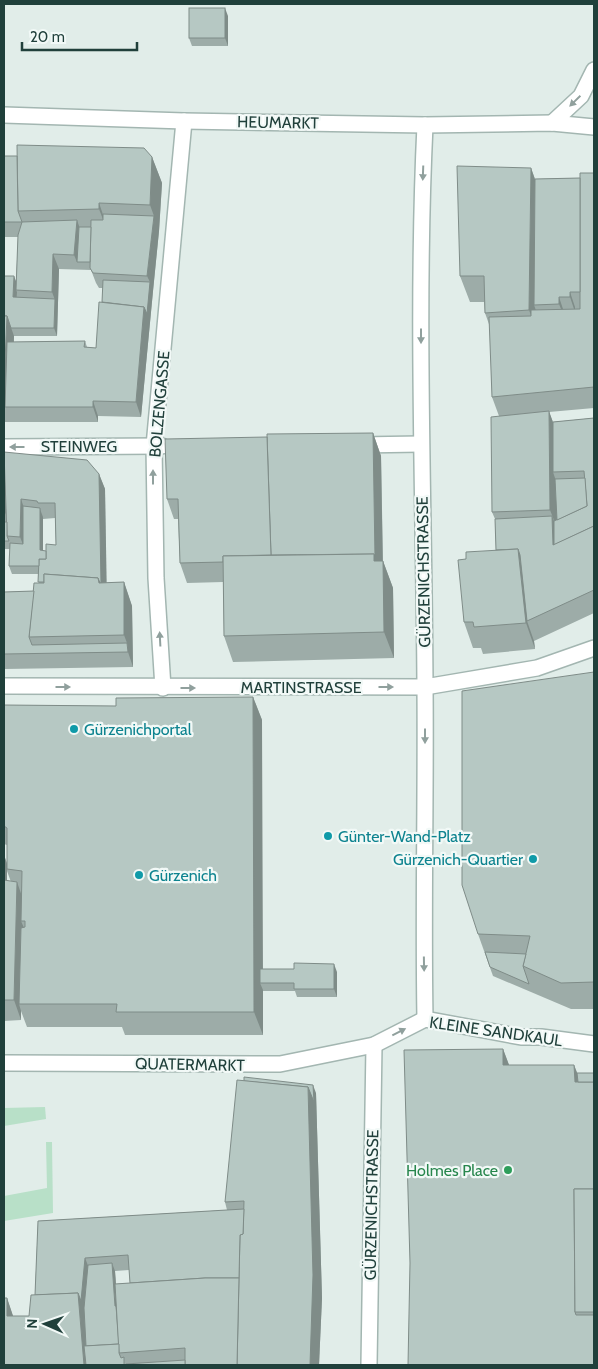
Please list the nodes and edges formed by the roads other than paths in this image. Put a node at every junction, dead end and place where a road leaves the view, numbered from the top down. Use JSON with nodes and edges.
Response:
{"nodes":[{"id":1,"x":594,"y":70,"type":"edge"},
{"id":2,"x":4,"y":115,"type":"edge"},
{"id":3,"x":184,"y":121,"type":"junction"},
{"id":4,"x":552,"y":123,"type":"junction"},
{"id":5,"x":425,"y":125,"type":"junction"},
{"id":6,"x":594,"y":127,"type":"edge"},
{"id":7,"x":421,"y":444,"type":"junction"},
{"id":8,"x":347,"y":445,"type":"edge"},
{"id":9,"x":154,"y":446,"type":"junction"},
{"id":10,"x":182,"y":446,"type":"edge"},
{"id":11,"x":4,"y":447,"type":"edge"},
{"id":12,"x":594,"y":648,"type":"edge"},
{"id":13,"x":4,"y":686,"type":"edge"},
{"id":14,"x":425,"y":687,"type":"junction"},
{"id":15,"x":163,"y":688,"type":"junction"},
{"id":16,"x":425,"y":1019,"type":"junction"},
{"id":17,"x":594,"y":1044,"type":"edge"},
{"id":18,"x":374,"y":1045,"type":"junction"},
{"id":19,"x":4,"y":1063,"type":"edge"},
{"id":20,"x":369,"y":1365,"type":"edge"}],
"edges":[{"from":1,"to":4,"type":"street","one_way":true},
{"from":2,"to":3,"type":"street","name":"HEUMARKT"},
{"from":3,"to":5,"type":"street","name":"HEUMARKT"},
{"from":3,"to":9,"type":"street","name":"BOLZENGASSE"},
{"from":4,"to":5,"type":"street","name":"HEUMARKT"},
{"from":4,"to":6,"type":"street","name":"HEUMARKT"},
{"from":5,"to":7,"type":"street","name":"GÜRZENICHSTRASSE","one_way":true},
{"from":7,"to":8,"type":"street"},
{"from":7,"to":14,"type":"street","name":"GÜRZENICHSTRASSE"},
{"from":9,"to":10,"type":"street","name":"STEINWEG"},
{"from":9,"to":11,"type":"street","name":"STEINWEG","one_way":true},
{"from":15,"to":9,"type":"street","name":"BOLZENGASSE","one_way":true},
{"from":12,"to":14,"type":"street","name":"MARTINSTRASSE"},
{"from":13,"to":15,"type":"street","name":"MARTINSTRASSE","one_way":true},
{"from":15,"to":14,"type":"street","name":"MARTINSTRASSE","one_way":true},
{"from":14,"to":16,"type":"street","name":"GÜRZENICHSTRASSE","one_way":true},
{"from":16,"to":17,"type":"street","name":"KLEINE SANDKAUL"},
{"from":18,"to":16,"type":"street","name":"KLEINE SANDKAUL","one_way":true},
{"from":18,"to":19,"type":"street","name":"QUATERMARKT"},
{"from":18,"to":20,"type":"street","name":"GÜRZENICHSTRASSE"}]}
